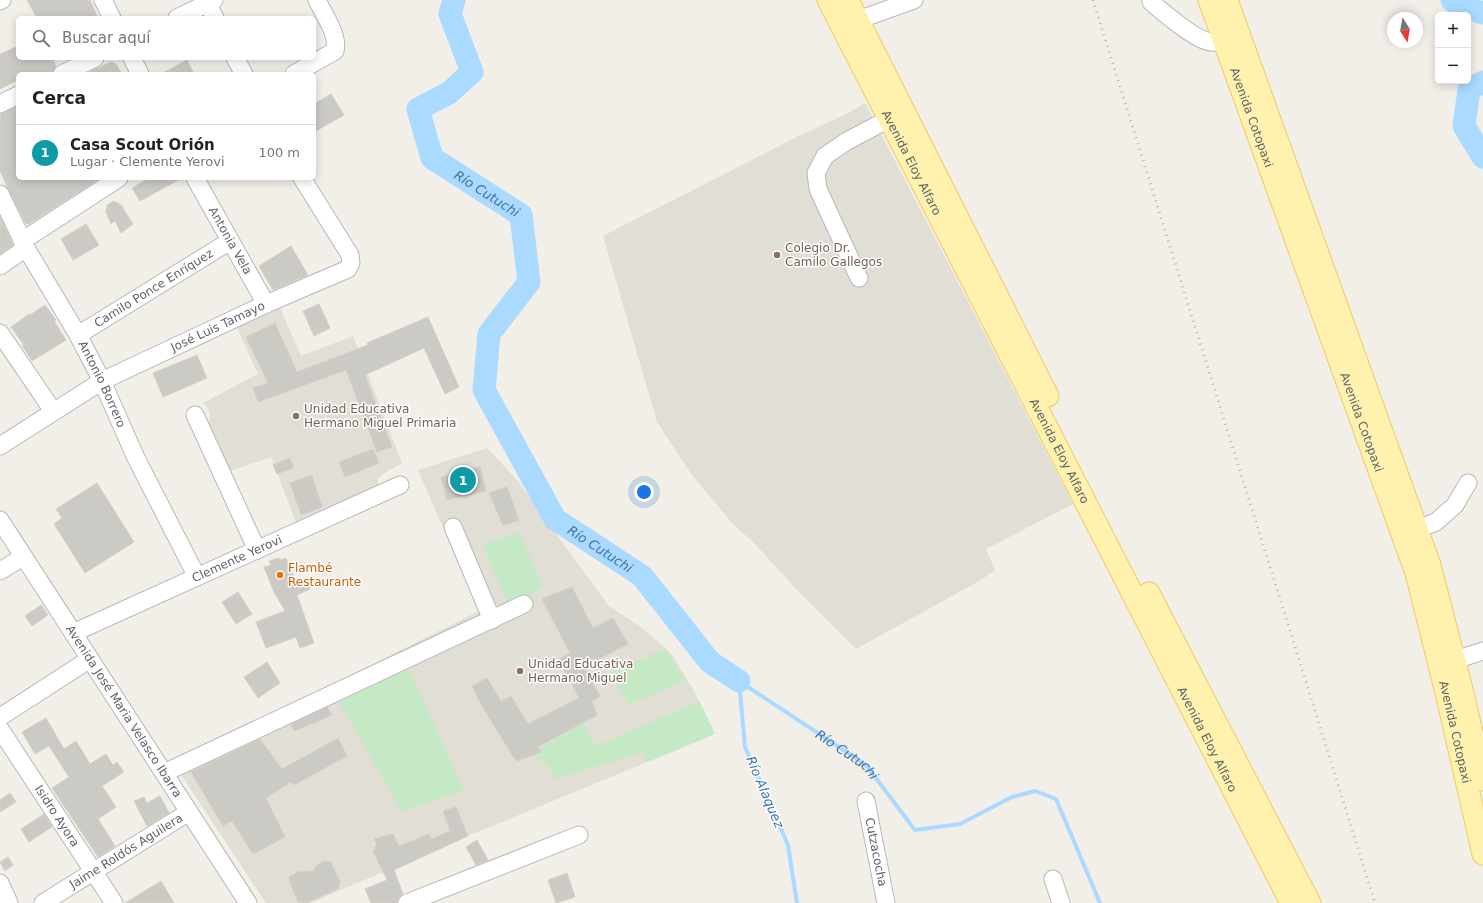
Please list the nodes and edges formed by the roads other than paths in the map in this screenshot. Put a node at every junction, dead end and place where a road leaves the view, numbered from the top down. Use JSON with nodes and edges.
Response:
{"nodes":[{"id":1,"x":103,"y":0,"type":"edge"},
{"id":2,"x":317,"y":0,"type":"edge"},
{"id":3,"x":828,"y":0,"type":"edge"},
{"id":4,"x":848,"y":0,"type":"edge"},
{"id":5,"x":914,"y":0,"type":"edge"},
{"id":6,"x":1209,"y":0,"type":"edge"},
{"id":7,"x":1227,"y":0,"type":"edge"},
{"id":8,"x":1151,"y":2,"type":"dead end"},
{"id":9,"x":210,"y":5,"type":"edge"},
{"id":10,"x":111,"y":16,"type":"edge"},
{"id":11,"x":182,"y":16,"type":"edge"},
{"id":12,"x":858,"y":20,"type":"junction"},
{"id":13,"x":1223,"y":40,"type":"junction"},
{"id":14,"x":91,"y":60,"type":"edge"},
{"id":15,"x":133,"y":60,"type":"edge"},
{"id":16,"x":236,"y":60,"type":"edge"},
{"id":17,"x":66,"y":72,"type":"edge"},
{"id":18,"x":139,"y":72,"type":"edge"},
{"id":19,"x":243,"y":72,"type":"edge"},
{"id":20,"x":298,"y":72,"type":"edge"},
{"id":21,"x":16,"y":96,"type":"edge"},
{"id":22,"x":0,"y":104,"type":"edge"},
{"id":23,"x":889,"y":119,"type":"junction"},
{"id":24,"x":116,"y":180,"type":"edge"},
{"id":25,"x":196,"y":180,"type":"edge"},
{"id":26,"x":303,"y":180,"type":"edge"},
{"id":27,"x":0,"y":194,"type":"edge"},
{"id":28,"x":230,"y":241,"type":"junction"},
{"id":29,"x":24,"y":244,"type":"junction"},
{"id":30,"x":0,"y":266,"type":"edge"},
{"id":31,"x":859,"y":278,"type":"dead end"},
{"id":32,"x":266,"y":304,"type":"junction"},
{"id":33,"x":0,"y":334,"type":"edge"},
{"id":34,"x":78,"y":335,"type":"junction"},
{"id":35,"x":102,"y":381,"type":"junction"},
{"id":36,"x":53,"y":411,"type":"junction"},
{"id":37,"x":195,"y":415,"type":"dead end"},
{"id":38,"x":0,"y":446,"type":"edge"},
{"id":39,"x":1468,"y":483,"type":"dead end"},
{"id":40,"x":400,"y":485,"type":"dead end"},
{"id":41,"x":0,"y":520,"type":"edge"},
{"id":42,"x":453,"y":527,"type":"dead end"},
{"id":43,"x":1417,"y":529,"type":"junction"},
{"id":44,"x":257,"y":550,"type":"junction"},
{"id":45,"x":23,"y":557,"type":"junction"},
{"id":46,"x":0,"y":571,"type":"edge"},
{"id":47,"x":197,"y":577,"type":"junction"},
{"id":48,"x":524,"y":604,"type":"dead end"},
{"id":49,"x":492,"y":620,"type":"junction"},
{"id":50,"x":73,"y":632,"type":"junction"},
{"id":51,"x":1483,"y":651,"type":"edge"},
{"id":52,"x":90,"y":659,"type":"junction"},
{"id":53,"x":1455,"y":660,"type":"junction"},
{"id":54,"x":0,"y":717,"type":"edge"},
{"id":55,"x":0,"y":729,"type":"edge"},
{"id":56,"x":164,"y":773,"type":"junction"},
{"id":57,"x":1483,"y":780,"type":"edge"},
{"id":58,"x":866,"y":801,"type":"dead end"},
{"id":59,"x":189,"y":812,"type":"junction"},
{"id":60,"x":580,"y":835,"type":"dead end"},
{"id":61,"x":1483,"y":854,"type":"edge"},
{"id":62,"x":94,"y":872,"type":"junction"},
{"id":63,"x":1053,"y":879,"type":"dead end"},
{"id":64,"x":0,"y":883,"type":"edge"},
{"id":65,"x":9,"y":903,"type":"edge"},
{"id":66,"x":43,"y":903,"type":"edge"},
{"id":67,"x":114,"y":903,"type":"edge"},
{"id":68,"x":248,"y":903,"type":"edge"},
{"id":69,"x":407,"y":903,"type":"edge"},
{"id":70,"x":886,"y":903,"type":"edge"},
{"id":71,"x":1061,"y":903,"type":"edge"},
{"id":72,"x":1291,"y":903,"type":"edge"},
{"id":73,"x":1310,"y":903,"type":"edge"}],
"edges":[{"from":1,"to":10,"type":"street"},
{"from":2,"to":20,"type":"street"},
{"from":3,"to":23,"type":"main road","name":"Avenida Eloy Alfaro"},
{"from":4,"to":12,"type":"main road","name":"Avenida Eloy Alfaro"},
{"from":5,"to":12,"type":"street"},
{"from":6,"to":13,"type":"main road","name":"Avenida Cotopaxi"},
{"from":7,"to":43,"type":"main road","name":"Avenida Cotopaxi"},
{"from":8,"to":13,"type":"street"},
{"from":9,"to":11,"type":"street"},
{"from":12,"to":73,"type":"main road","name":"Avenida Eloy Alfaro"},
{"from":13,"to":61,"type":"main road","name":"Avenida Cotopaxi"},
{"from":14,"to":17,"type":"street"},
{"from":15,"to":18,"type":"street"},
{"from":16,"to":19,"type":"street"},
{"from":21,"to":22,"type":"street"},
{"from":23,"to":31,"type":"street"},
{"from":23,"to":72,"type":"main road","name":"Avenida Eloy Alfaro"},
{"from":24,"to":29,"type":"street"},
{"from":25,"to":28,"type":"street","name":"Antonia Vela"},
{"from":26,"to":32,"type":"street","name":"José Luis Tamayo"},
{"from":27,"to":29,"type":"street","name":"Antonio Borrero"},
{"from":28,"to":32,"type":"street","name":"Antonia Vela"},
{"from":28,"to":34,"type":"street","name":"Camilo Ponce Enríquez"},
{"from":29,"to":30,"type":"street"},
{"from":29,"to":34,"type":"street","name":"Antonio Borrero"},
{"from":32,"to":35,"type":"street","name":"José Luis Tamayo"},
{"from":33,"to":36,"type":"street"},
{"from":34,"to":35,"type":"street","name":"Antonio Borrero"},
{"from":35,"to":36,"type":"street","name":"José Luis Tamayo"},
{"from":35,"to":47,"type":"street","name":"Antonio Borrero"},
{"from":36,"to":38,"type":"street","name":"José Luis Tamayo"},
{"from":37,"to":44,"type":"street"},
{"from":39,"to":43,"type":"street"},
{"from":40,"to":44,"type":"street","name":"Clemente Yerovi"},
{"from":41,"to":45,"type":"street","name":"Avenida José Maria Velasco Ibarra"},
{"from":42,"to":49,"type":"street"},
{"from":43,"to":53,"type":"main road","name":"Avenida Cotopaxi"},
{"from":44,"to":47,"type":"street","name":"Clemente Yerovi"},
{"from":45,"to":46,"type":"street"},
{"from":45,"to":50,"type":"street","name":"Avenida José Maria Velasco Ibarra"},
{"from":47,"to":50,"type":"street","name":"Clemente Yerovi"},
{"from":48,"to":49,"type":"street"},
{"from":49,"to":56,"type":"street"},
{"from":50,"to":52,"type":"street","name":"Avenida José Maria Velasco Ibarra"},
{"from":51,"to":53,"type":"street"},
{"from":52,"to":54,"type":"street"},
{"from":52,"to":56,"type":"street","name":"Avenida José Maria Velasco Ibarra"},
{"from":53,"to":57,"type":"main road","name":"Avenida Cotopaxi"},
{"from":55,"to":62,"type":"street","name":"Isidro Ayora"},
{"from":56,"to":59,"type":"street","name":"Avenida José Maria Velasco Ibarra"},
{"from":58,"to":70,"type":"street","name":"Cutzacocha"},
{"from":59,"to":62,"type":"street","name":"Jaime Roldós Aguilera"},
{"from":59,"to":68,"type":"street","name":"Avenida José Maria Velasco Ibarra"},
{"from":60,"to":69,"type":"street"},
{"from":62,"to":66,"type":"street","name":"Jaime Roldós Aguilera"},
{"from":62,"to":67,"type":"street","name":"Isidro Ayora"},
{"from":63,"to":71,"type":"street"},
{"from":64,"to":65,"type":"street"}]}
